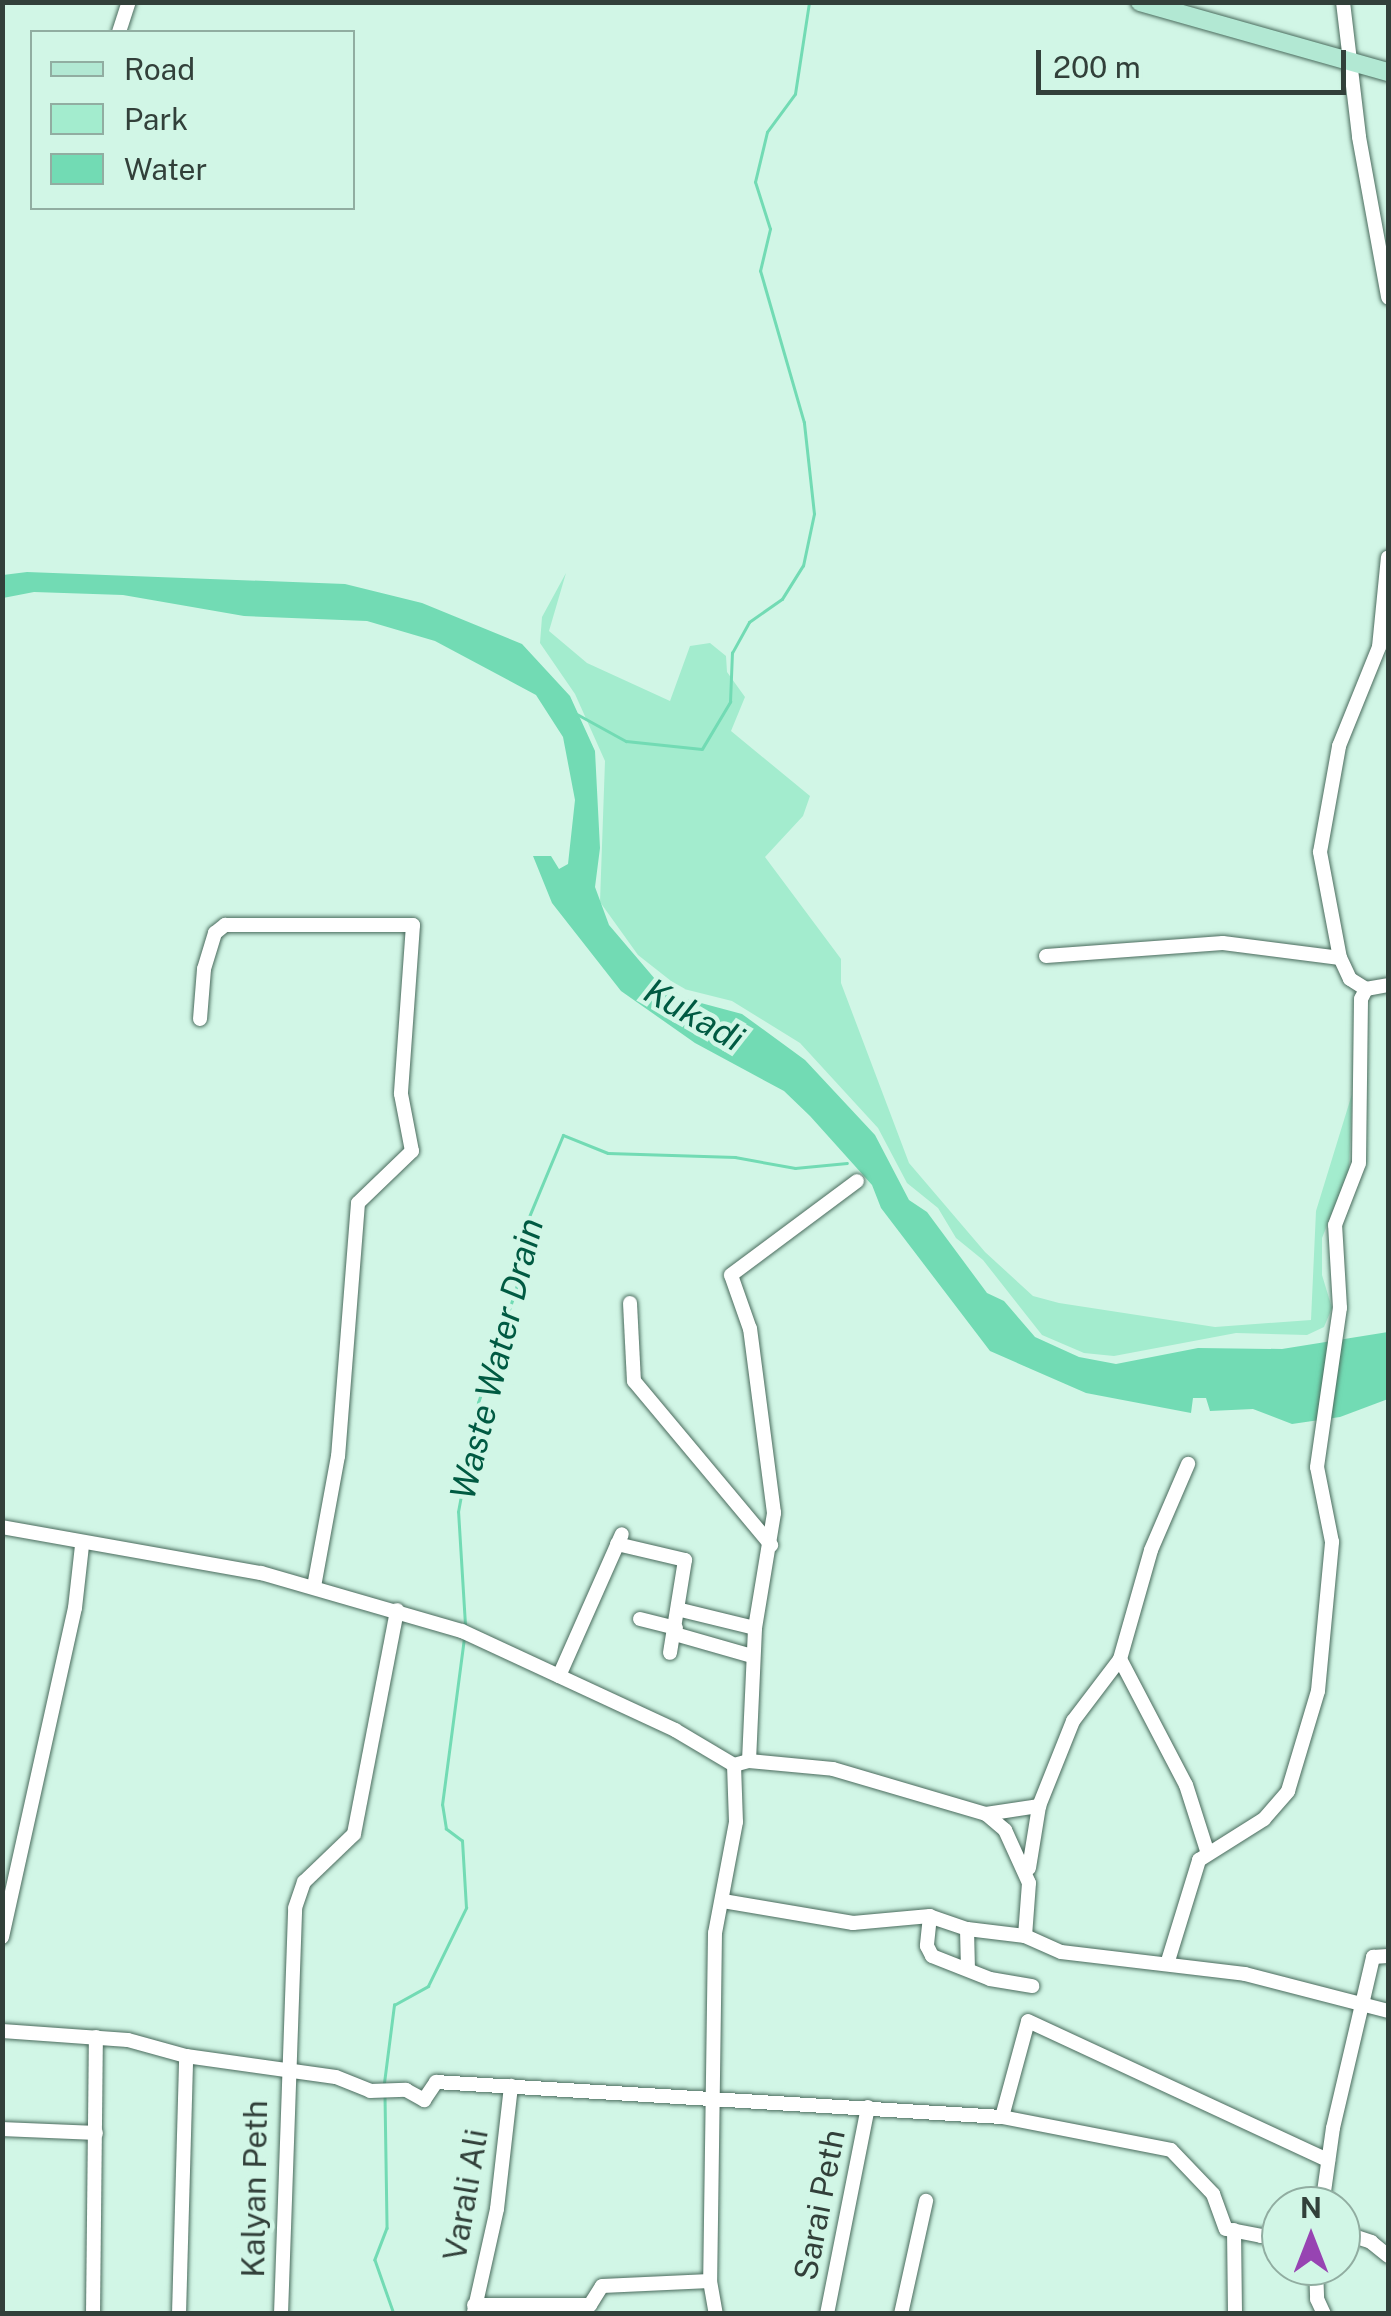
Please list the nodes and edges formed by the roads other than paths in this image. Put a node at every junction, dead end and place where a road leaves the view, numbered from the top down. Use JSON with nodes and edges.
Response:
{"nodes":[{"id":1,"x":129,"y":2,"type":"edge"},
{"id":2,"x":1140,"y":2,"type":"edge"},
{"id":3,"x":1343,"y":2,"type":"edge"},
{"id":4,"x":119,"y":30,"type":"edge"},
{"id":5,"x":1353,"y":65,"type":"junction"},
{"id":6,"x":1383,"y":71,"type":"edge"},
{"id":7,"x":1388,"y":297,"type":"edge"},
{"id":8,"x":1388,"y":557,"type":"edge"},
{"id":9,"x":1046,"y":956,"type":"dead end"},
{"id":10,"x":1340,"y":958,"type":"junction"},
{"id":11,"x":1388,"y":985,"type":"edge"},
{"id":12,"x":1366,"y":989,"type":"junction"},
{"id":13,"x":200,"y":1020,"type":"dead end"},
{"id":14,"x":857,"y":1181,"type":"dead end"},
{"id":15,"x":630,"y":1303,"type":"dead end"},
{"id":16,"x":1188,"y":1464,"type":"dead end"},
{"id":17,"x":2,"y":1527,"type":"edge"},
{"id":18,"x":771,"y":1545,"type":"junction"},
{"id":19,"x":82,"y":1546,"type":"junction"},
{"id":20,"x":314,"y":1586,"type":"junction"},
{"id":21,"x":397,"y":1610,"type":"junction"},
{"id":22,"x":681,"y":1610,"type":"junction"},
{"id":23,"x":640,"y":1619,"type":"dead end"},
{"id":24,"x":755,"y":1628,"type":"junction"},
{"id":25,"x":676,"y":1631,"type":"junction"},
{"id":26,"x":670,"y":1653,"type":"dead end"},
{"id":27,"x":752,"y":1656,"type":"junction"},
{"id":28,"x":1120,"y":1658,"type":"junction"},
{"id":29,"x":559,"y":1676,"type":"junction"},
{"id":30,"x":742,"y":1763,"type":"junction"},
{"id":31,"x":1039,"y":1806,"type":"junction"},
{"id":32,"x":986,"y":1814,"type":"junction"},
{"id":33,"x":1207,"y":1850,"type":"junction"},
{"id":34,"x":1029,"y":1883,"type":"junction"},
{"id":35,"x":723,"y":1901,"type":"junction"},
{"id":36,"x":930,"y":1916,"type":"junction"},
{"id":37,"x":967,"y":1930,"type":"junction"},
{"id":38,"x":1025,"y":1936,"type":"junction"},
{"id":39,"x":2,"y":1938,"type":"edge"},
{"id":40,"x":1388,"y":1956,"type":"edge"},
{"id":41,"x":1168,"y":1961,"type":"junction"},
{"id":42,"x":968,"y":1969,"type":"junction"},
{"id":43,"x":1032,"y":1986,"type":"dead end"},
{"id":44,"x":1362,"y":2006,"type":"junction"},
{"id":45,"x":1388,"y":2012,"type":"edge"},
{"id":46,"x":2,"y":2031,"type":"edge"},
{"id":47,"x":96,"y":2036,"type":"junction"},
{"id":48,"x":186,"y":2056,"type":"junction"},
{"id":49,"x":284,"y":2066,"type":"junction"},
{"id":50,"x":510,"y":2086,"type":"junction"},
{"id":51,"x":715,"y":2098,"type":"junction"},
{"id":52,"x":868,"y":2107,"type":"junction"},
{"id":53,"x":1002,"y":2117,"type":"junction"},
{"id":54,"x":2,"y":2129,"type":"edge"},
{"id":55,"x":96,"y":2133,"type":"junction"},
{"id":56,"x":1328,"y":2160,"type":"junction"},
{"id":57,"x":1325,"y":2186,"type":"edge"},
{"id":58,"x":926,"y":2201,"type":"dead end"},
{"id":59,"x":1234,"y":2230,"type":"junction"},
{"id":60,"x":1261,"y":2231,"type":"edge"},
{"id":61,"x":1361,"y":2239,"type":"edge"},
{"id":62,"x":1388,"y":2256,"type":"edge"},
{"id":63,"x":710,"y":2281,"type":"junction"},
{"id":64,"x":1316,"y":2286,"type":"edge"},
{"id":65,"x":474,"y":2309,"type":"edge"},
{"id":66,"x":590,"y":2309,"type":"edge"},
{"id":67,"x":93,"y":2314,"type":"edge"},
{"id":68,"x":179,"y":2314,"type":"edge"},
{"id":69,"x":280,"y":2314,"type":"edge"},
{"id":70,"x":716,"y":2314,"type":"edge"},
{"id":71,"x":827,"y":2314,"type":"edge"},
{"id":72,"x":901,"y":2314,"type":"edge"},
{"id":73,"x":1235,"y":2314,"type":"edge"},
{"id":74,"x":1324,"y":2314,"type":"edge"}],
"edges":[{"from":1,"to":4,"type":"street"},
{"from":2,"to":5,"type":"main road"},
{"from":3,"to":5,"type":"street"},
{"from":5,"to":6,"type":"main road"},
{"from":5,"to":7,"type":"street"},
{"from":8,"to":10,"type":"street"},
{"from":9,"to":10,"type":"street"},
{"from":10,"to":12,"type":"street"},
{"from":11,"to":12,"type":"street"},
{"from":12,"to":33,"type":"street"},
{"from":13,"to":20,"type":"street"},
{"from":14,"to":18,"type":"street"},
{"from":15,"to":18,"type":"street"},
{"from":16,"to":28,"type":"street"},
{"from":17,"to":19,"type":"street"},
{"from":18,"to":24,"type":"street"},
{"from":19,"to":20,"type":"street"},
{"from":19,"to":39,"type":"street"},
{"from":20,"to":21,"type":"street"},
{"from":21,"to":29,"type":"street"},
{"from":21,"to":49,"type":"street","name":"Kalyan Peth"},
{"from":22,"to":24,"type":"street"},
{"from":22,"to":25,"type":"street"},
{"from":22,"to":29,"type":"street"},
{"from":23,"to":25,"type":"street"},
{"from":24,"to":27,"type":"street"},
{"from":25,"to":26,"type":"street"},
{"from":25,"to":27,"type":"street"},
{"from":27,"to":30,"type":"street"},
{"from":28,"to":31,"type":"street"},
{"from":28,"to":33,"type":"street"},
{"from":29,"to":30,"type":"street"},
{"from":30,"to":32,"type":"street"},
{"from":30,"to":35,"type":"street"},
{"from":31,"to":32,"type":"street"},
{"from":31,"to":34,"type":"street"},
{"from":32,"to":34,"type":"street"},
{"from":33,"to":41,"type":"street"},
{"from":34,"to":38,"type":"street"},
{"from":35,"to":36,"type":"street"},
{"from":35,"to":51,"type":"street"},
{"from":36,"to":37,"type":"street"},
{"from":36,"to":42,"type":"street"},
{"from":37,"to":38,"type":"street"},
{"from":37,"to":42,"type":"street"},
{"from":38,"to":41,"type":"street"},
{"from":40,"to":44,"type":"street"},
{"from":41,"to":44,"type":"street"},
{"from":42,"to":43,"type":"street"},
{"from":44,"to":45,"type":"street"},
{"from":44,"to":56,"type":"street"},
{"from":46,"to":47,"type":"street"},
{"from":47,"to":48,"type":"street"},
{"from":47,"to":55,"type":"street"},
{"from":48,"to":49,"type":"street"},
{"from":48,"to":68,"type":"street"},
{"from":49,"to":50,"type":"street"},
{"from":49,"to":69,"type":"street","name":"Kalyan Peth"},
{"from":50,"to":51,"type":"street"},
{"from":50,"to":65,"type":"street","name":"Varali Ali"},
{"from":51,"to":52,"type":"street"},
{"from":51,"to":63,"type":"street"},
{"from":52,"to":53,"type":"street"},
{"from":52,"to":71,"type":"street","name":"Sarai Peth"},
{"from":53,"to":56,"type":"street"},
{"from":53,"to":59,"type":"street"},
{"from":54,"to":55,"type":"street"},
{"from":55,"to":67,"type":"street"},
{"from":56,"to":57,"type":"street"},
{"from":58,"to":72,"type":"street"},
{"from":59,"to":60,"type":"street"},
{"from":59,"to":73,"type":"street"},
{"from":61,"to":62,"type":"street"},
{"from":63,"to":66,"type":"street"},
{"from":63,"to":70,"type":"street"},
{"from":64,"to":74,"type":"street"},
{"from":65,"to":66,"type":"street"}]}
